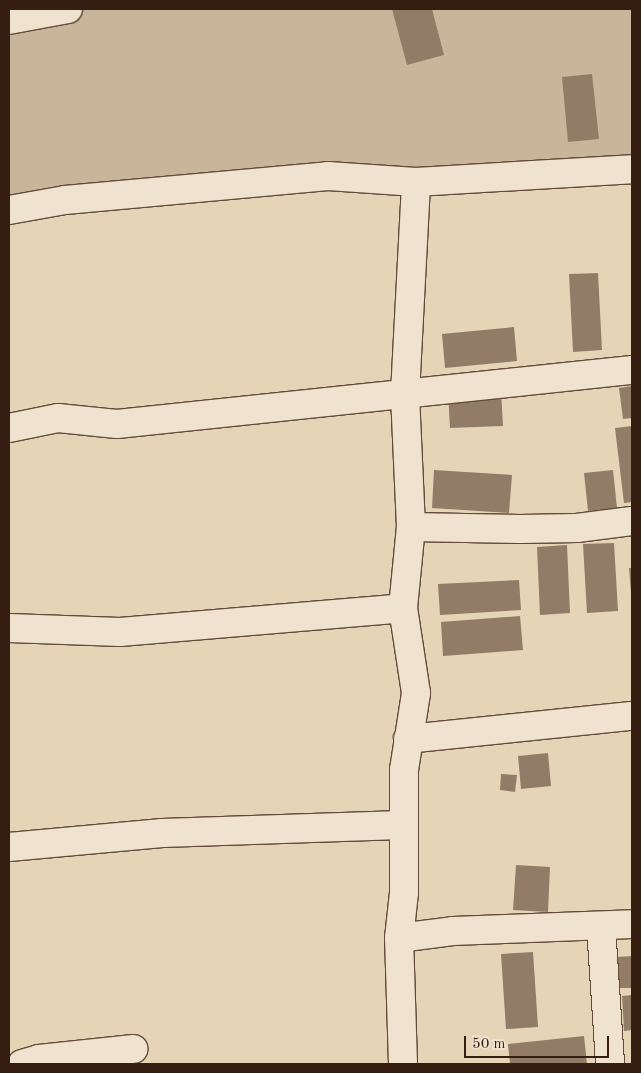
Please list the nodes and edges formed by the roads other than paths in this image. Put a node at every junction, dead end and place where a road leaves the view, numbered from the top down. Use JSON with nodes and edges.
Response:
{"nodes":[{"id":1,"x":68,"y":9,"type":"edge"},
{"id":2,"x":9,"y":20,"type":"edge"},
{"id":3,"x":632,"y":170,"type":"edge"},
{"id":4,"x":416,"y":182,"type":"junction"},
{"id":5,"x":9,"y":210,"type":"edge"},
{"id":6,"x":632,"y":370,"type":"edge"},
{"id":7,"x":405,"y":394,"type":"junction"},
{"id":8,"x":9,"y":428,"type":"edge"},
{"id":9,"x":632,"y":521,"type":"edge"},
{"id":10,"x":411,"y":526,"type":"junction"},
{"id":11,"x":403,"y":608,"type":"junction"},
{"id":12,"x":9,"y":628,"type":"edge"},
{"id":13,"x":632,"y":716,"type":"edge"},
{"id":14,"x":408,"y":739,"type":"junction"},
{"id":15,"x":402,"y":825,"type":"junction"},
{"id":16,"x":9,"y":847,"type":"edge"},
{"id":17,"x":632,"y":924,"type":"edge"},
{"id":18,"x":601,"y":927,"type":"junction"},
{"id":19,"x":399,"y":938,"type":"junction"},
{"id":20,"x":133,"y":1049,"type":"dead end"},
{"id":21,"x":22,"y":1064,"type":"edge"},
{"id":22,"x":403,"y":1064,"type":"edge"},
{"id":23,"x":610,"y":1064,"type":"edge"}],
"edges":[{"from":1,"to":2,"type":"street"},
{"from":3,"to":4,"type":"street"},
{"from":4,"to":5,"type":"street"},
{"from":4,"to":7,"type":"street"},
{"from":6,"to":7,"type":"street"},
{"from":7,"to":8,"type":"street"},
{"from":7,"to":10,"type":"street"},
{"from":9,"to":10,"type":"street"},
{"from":10,"to":11,"type":"street"},
{"from":11,"to":12,"type":"street"},
{"from":11,"to":14,"type":"street"},
{"from":13,"to":14,"type":"street"},
{"from":14,"to":15,"type":"street"},
{"from":15,"to":16,"type":"street"},
{"from":15,"to":19,"type":"street"},
{"from":17,"to":18,"type":"street"},
{"from":18,"to":19,"type":"street"},
{"from":18,"to":23,"type":"street"},
{"from":19,"to":22,"type":"street"},
{"from":20,"to":21,"type":"street"}]}
